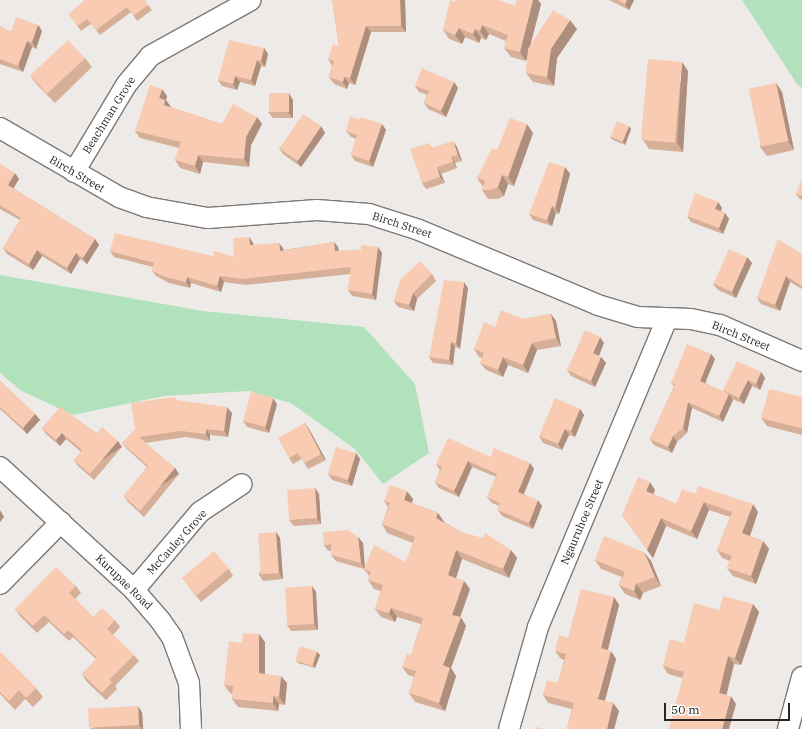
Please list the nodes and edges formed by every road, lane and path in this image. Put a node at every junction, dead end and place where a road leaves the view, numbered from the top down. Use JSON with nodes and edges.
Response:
{"nodes":[{"id":1,"x":252,"y":0,"type":"edge"},
{"id":2,"x":0,"y":128,"type":"edge"},
{"id":3,"x":74,"y":172,"type":"junction"},
{"id":4,"x":667,"y":319,"type":"junction"},
{"id":5,"x":802,"y":361,"type":"edge"},
{"id":6,"x":0,"y":467,"type":"edge"},
{"id":7,"x":242,"y":484,"type":"dead end"},
{"id":8,"x":61,"y":522,"type":"junction"},
{"id":9,"x":0,"y":584,"type":"edge"},
{"id":10,"x":134,"y":590,"type":"junction"},
{"id":11,"x":802,"y":677,"type":"edge"},
{"id":12,"x":191,"y":729,"type":"edge"},
{"id":13,"x":509,"y":729,"type":"edge"},
{"id":14,"x":788,"y":729,"type":"edge"}],
"edges":[{"from":1,"to":3,"type":"street","name":"Beachman Grove"},
{"from":2,"to":3,"type":"street","name":"Birch Street"},
{"from":3,"to":4,"type":"street","name":"Birch Street"},
{"from":4,"to":5,"type":"street","name":"Birch Street"},
{"from":4,"to":13,"type":"street","name":"Ngauruhoe Street"},
{"from":6,"to":8,"type":"street","name":"Kurupae Road"},
{"from":7,"to":10,"type":"street","name":"McCauley Grove"},
{"from":8,"to":9,"type":"street"},
{"from":8,"to":10,"type":"street","name":"Kurupae Road"},
{"from":10,"to":12,"type":"street","name":"Kurupae Road"},
{"from":11,"to":14,"type":"street"}]}
